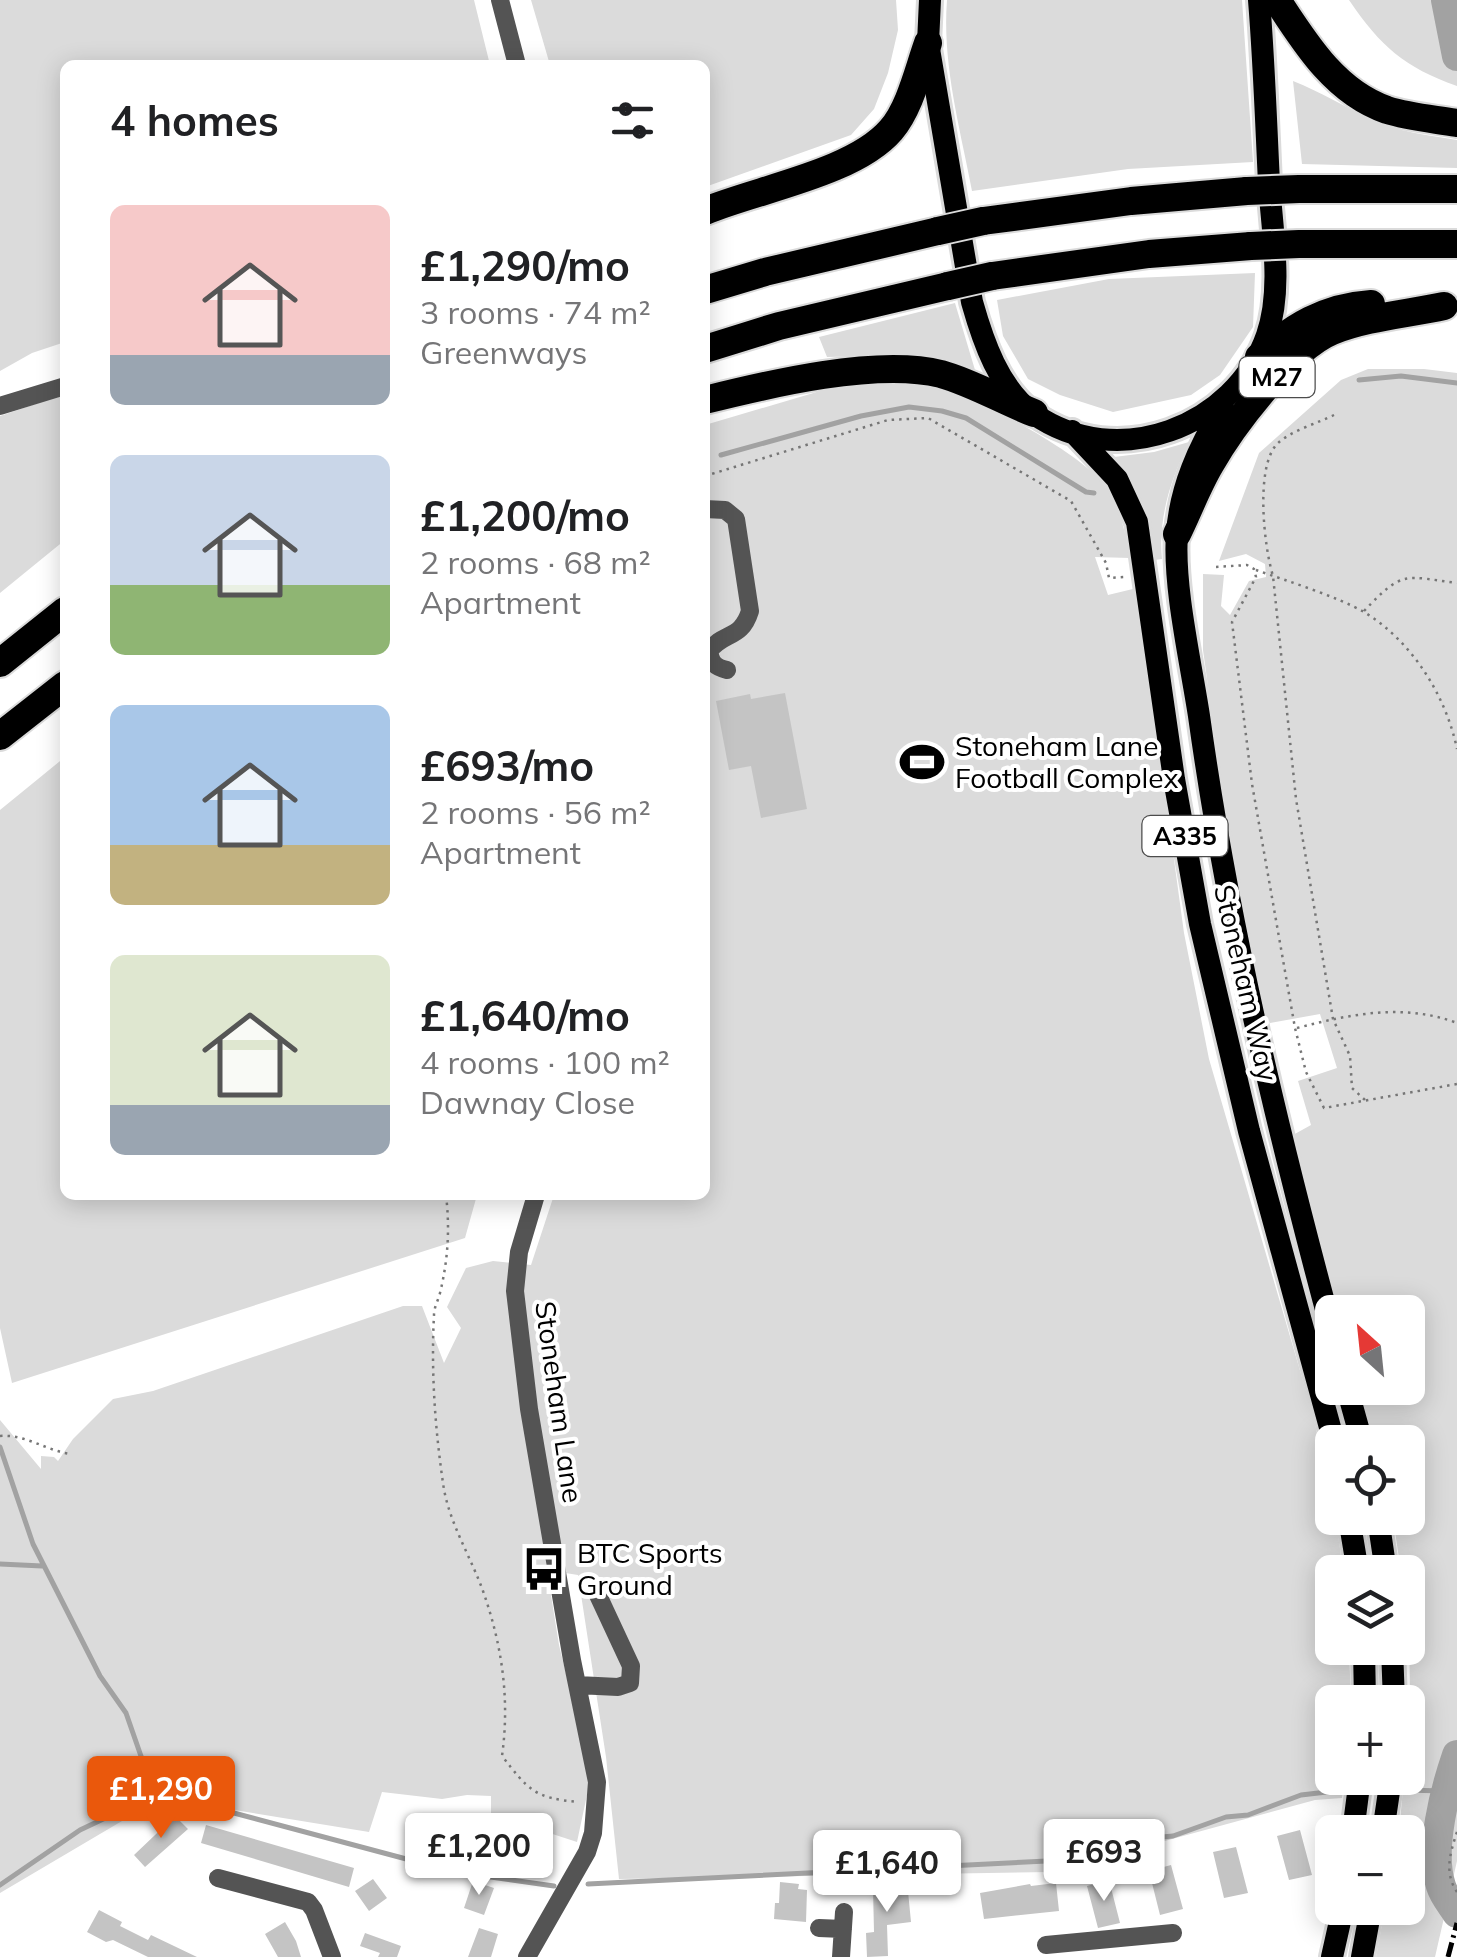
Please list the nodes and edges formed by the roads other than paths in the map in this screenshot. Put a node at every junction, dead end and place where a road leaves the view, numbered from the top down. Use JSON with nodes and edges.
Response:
{"nodes":[{"id":1,"x":500,"y":0,"type":"edge"},
{"id":2,"x":1259,"y":0,"type":"edge"},
{"id":3,"x":1277,"y":0,"type":"edge"},
{"id":4,"x":1299,"y":0,"type":"edge"},
{"id":5,"x":926,"y":16,"type":"edge"},
{"id":6,"x":516,"y":60,"type":"edge"},
{"id":7,"x":1425,"y":118,"type":"junction"},
{"id":8,"x":1457,"y":123,"type":"edge"},
{"id":9,"x":1457,"y":189,"type":"edge"},
{"id":10,"x":710,"y":209,"type":"edge"},
{"id":11,"x":1457,"y":244,"type":"edge"},
{"id":12,"x":710,"y":288,"type":"edge"},
{"id":13,"x":1451,"y":306,"type":"edge"},
{"id":14,"x":710,"y":347,"type":"edge"},
{"id":15,"x":1259,"y":357,"type":"junction"},
{"id":16,"x":60,"y":388,"type":"edge"},
{"id":17,"x":1229,"y":395,"type":"junction"},
{"id":18,"x":710,"y":399,"type":"edge"},
{"id":19,"x":0,"y":406,"type":"edge"},
{"id":20,"x":1034,"y":413,"type":"junction"},
{"id":21,"x":1072,"y":431,"type":"junction"},
{"id":22,"x":710,"y":509,"type":"edge"},
{"id":23,"x":1177,"y":534,"type":"junction"},
{"id":24,"x":60,"y":614,"type":"edge"},
{"id":25,"x":710,"y":650,"type":"edge"},
{"id":26,"x":710,"y":660,"type":"edge"},
{"id":27,"x":0,"y":663,"type":"edge"},
{"id":28,"x":726,"y":670,"type":"dead end"},
{"id":29,"x":60,"y":689,"type":"edge"},
{"id":30,"x":60,"y":696,"type":"edge"},
{"id":31,"x":4,"y":732,"type":"edge"},
{"id":32,"x":534,"y":1200,"type":"edge"},
{"id":33,"x":1322,"y":1295,"type":"edge"},
{"id":34,"x":1329,"y":1425,"type":"edge"},
{"id":35,"x":597,"y":1593,"type":"dead end"},
{"id":36,"x":576,"y":1685,"type":"junction"},
{"id":37,"x":218,"y":1878,"type":"dead end"},
{"id":38,"x":1339,"y":1925,"type":"edge"},
{"id":39,"x":1368,"y":1925,"type":"edge"},
{"id":40,"x":819,"y":1928,"type":"dead end"},
{"id":41,"x":1046,"y":1945,"type":"dead end"},
{"id":42,"x":332,"y":1957,"type":"edge"},
{"id":43,"x":527,"y":1957,"type":"edge"},
{"id":44,"x":840,"y":1957,"type":"edge"},
{"id":45,"x":1164,"y":1957,"type":"edge"},
{"id":46,"x":1332,"y":1957,"type":"edge"},
{"id":47,"x":1362,"y":1957,"type":"edge"}],
"edges":[{"from":1,"to":6,"type":"street"},
{"from":2,"to":15,"type":"main road"},
{"from":3,"to":7,"type":"highway"},
{"from":4,"to":7,"type":"highway"},
{"from":5,"to":10,"type":"highway"},
{"from":5,"to":20,"type":"main road"},
{"from":7,"to":8,"type":"highway"},
{"from":9,"to":12,"type":"highway","bridge":true},
{"from":11,"to":14,"type":"highway","bridge":true},
{"from":13,"to":15,"type":"highway","number":"M27"},
{"from":13,"to":23,"type":"highway","number":"M27"},
{"from":15,"to":17,"type":"main road"},
{"from":16,"to":19,"type":"street"},
{"from":17,"to":21,"type":"main road"},
{"from":17,"to":23,"type":"main road","name":"Stoneham Way","number":"A335"},
{"from":18,"to":20,"type":"highway"},
{"from":20,"to":21,"type":"main road"},
{"from":21,"to":34,"type":"main road","name":"Stoneham Way","number":"A335"},
{"from":22,"to":25,"type":"street"},
{"from":23,"to":33,"type":"main road","name":"Stoneham Way","number":"A335"},
{"from":24,"to":27,"type":"highway"},
{"from":26,"to":28,"type":"street"},
{"from":29,"to":31,"type":"highway"},
{"from":30,"to":31,"type":"highway"},
{"from":32,"to":36,"type":"street","name":"Stoneham Lane"},
{"from":35,"to":36,"type":"street"},
{"from":36,"to":43,"type":"street","name":"Stoneham Lane"},
{"from":37,"to":42,"type":"street"},
{"from":38,"to":46,"type":"main road"},
{"from":39,"to":47,"type":"main road"},
{"from":40,"to":44,"type":"street"},
{"from":41,"to":45,"type":"street"}]}
